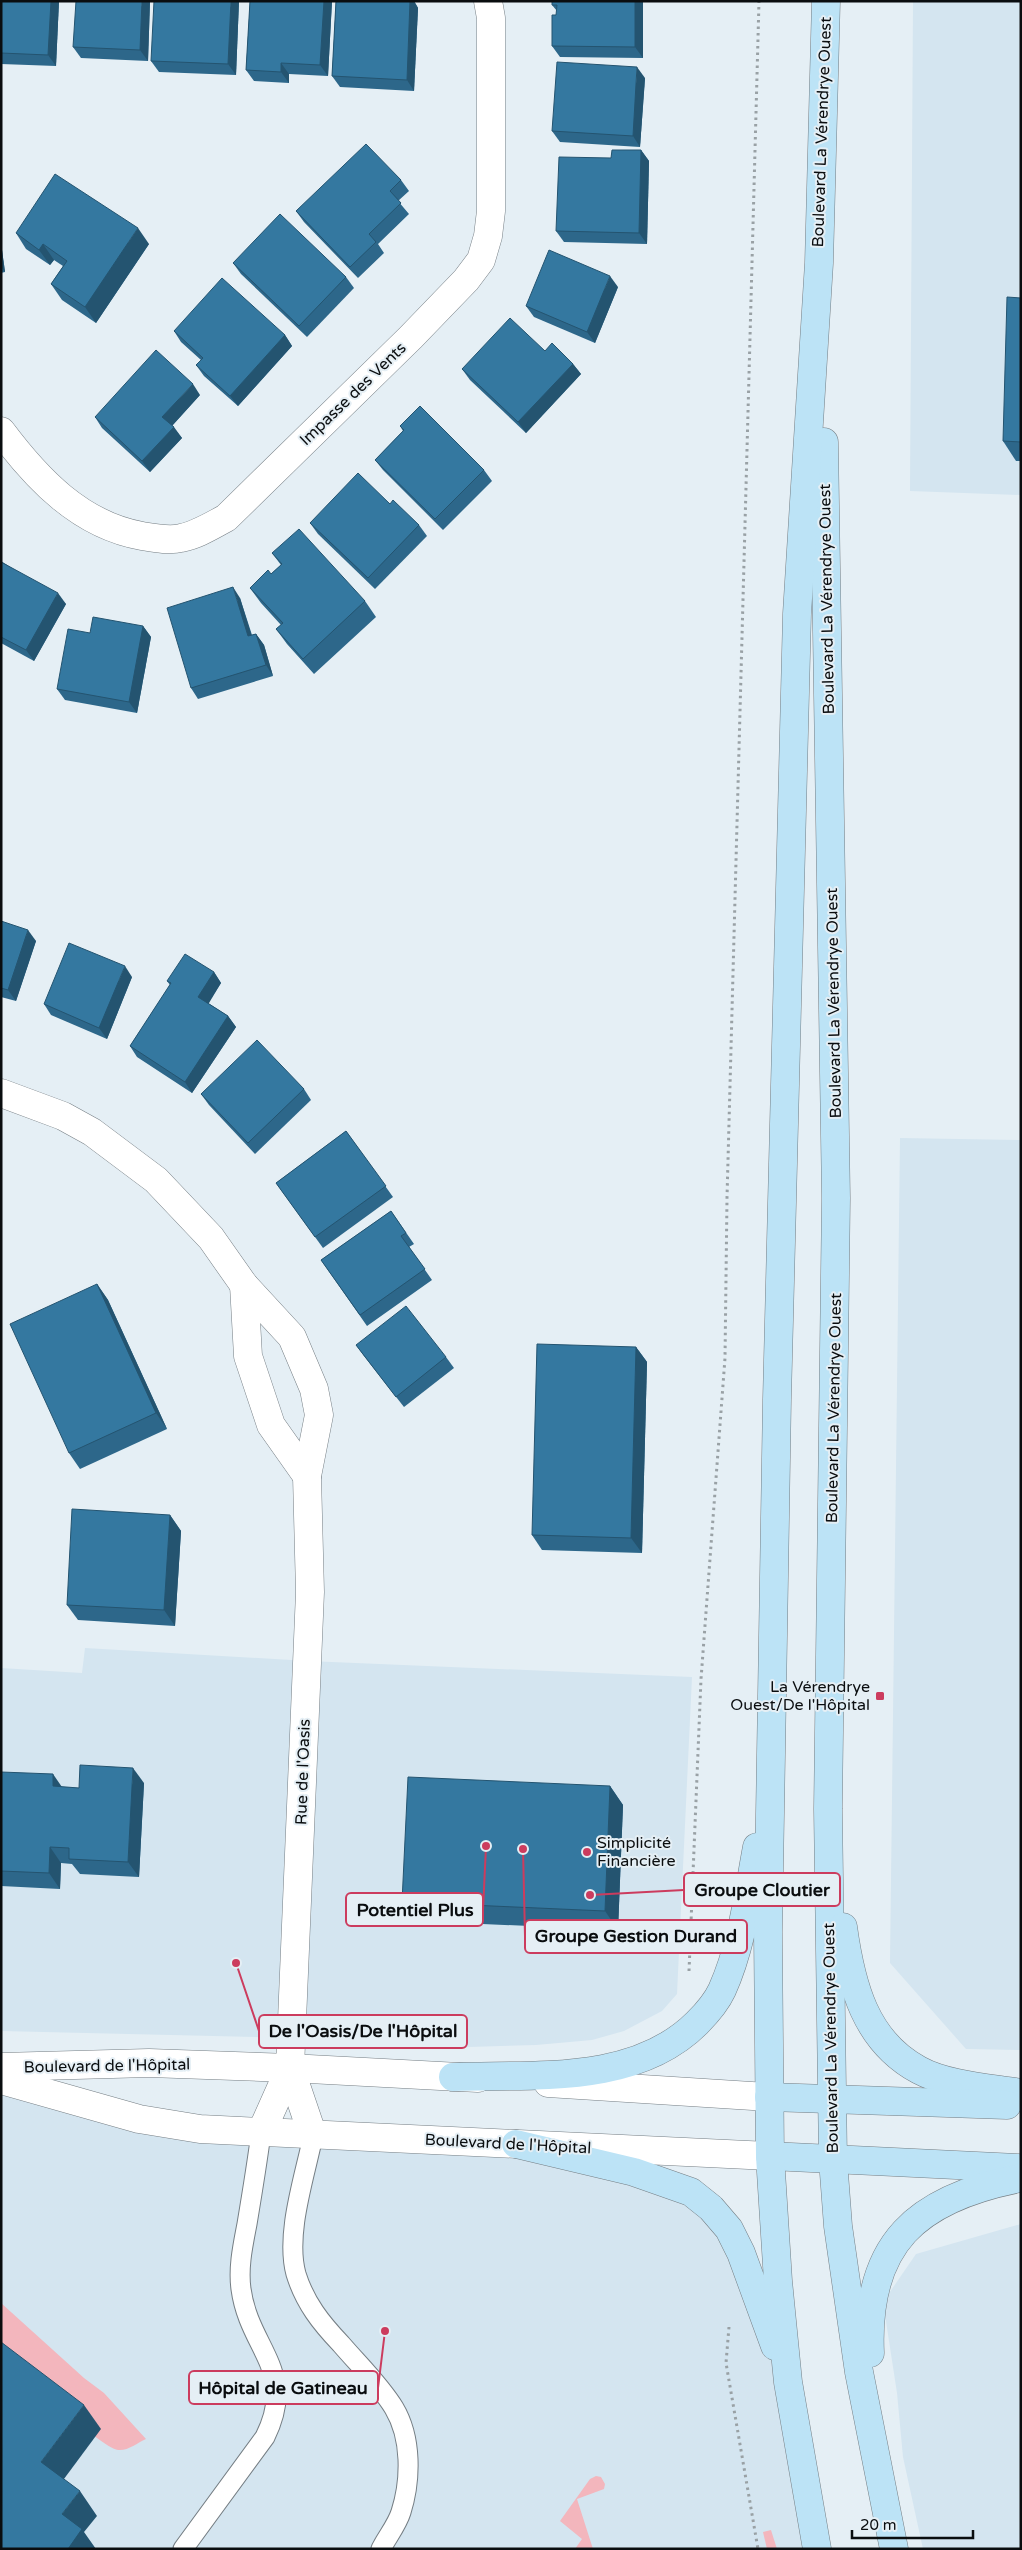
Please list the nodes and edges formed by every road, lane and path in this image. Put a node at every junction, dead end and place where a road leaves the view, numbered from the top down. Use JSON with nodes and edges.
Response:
{"nodes":[{"id":1,"x":488,"y":1,"type":"edge"},
{"id":2,"x":759,"y":1,"type":"edge"},
{"id":3,"x":826,"y":1,"type":"edge"},
{"id":4,"x":819,"y":263,"type":"junction"},
{"id":5,"x":1,"y":431,"type":"edge"},
{"id":6,"x":1,"y":1093,"type":"edge"},
{"id":7,"x":244,"y":1285,"type":"junction"},
{"id":8,"x":307,"y":1476,"type":"junction"},
{"id":9,"x":770,"y":1780,"type":"junction"},
{"id":10,"x":828,"y":1809,"type":"junction"},
{"id":11,"x":688,"y":1978,"type":"dead end"},
{"id":12,"x":1,"y":2067,"type":"edge"},
{"id":13,"x":290,"y":2068,"type":"junction"},
{"id":14,"x":453,"y":2076,"type":"junction"},
{"id":15,"x":1,"y":2080,"type":"edge"},
{"id":16,"x":1021,"y":2093,"type":"edge"},
{"id":17,"x":769,"y":2097,"type":"junction"},
{"id":18,"x":832,"y":2100,"type":"junction"},
{"id":19,"x":1021,"y":2105,"type":"edge"},
{"id":20,"x":261,"y":2133,"type":"junction"},
{"id":21,"x":313,"y":2136,"type":"junction"},
{"id":22,"x":516,"y":2144,"type":"junction"},
{"id":23,"x":770,"y":2156,"type":"junction"},
{"id":24,"x":833,"y":2160,"type":"junction"},
{"id":25,"x":1021,"y":2168,"type":"edge"},
{"id":26,"x":1021,"y":2178,"type":"edge"},
{"id":27,"x":729,"y":2326,"type":"dead end"},
{"id":28,"x":788,"y":2382,"type":"junction"},
{"id":29,"x":874,"y":2457,"type":"junction"},
{"id":30,"x":183,"y":2549,"type":"edge"},
{"id":31,"x":381,"y":2549,"type":"edge"},
{"id":32,"x":758,"y":2549,"type":"edge"},
{"id":33,"x":818,"y":2549,"type":"edge"},
{"id":34,"x":894,"y":2549,"type":"edge"}],
"edges":[{"from":1,"to":5,"type":"street","name":"Impasse des Vents"},
{"from":2,"to":11,"type":"path"},
{"from":3,"to":4,"type":"main road","name":"Boulevard La Vérendrye Ouest"},
{"from":4,"to":9,"type":"main road","name":"Boulevard La Vérendrye Ouest"},
{"from":4,"to":10,"type":"main road","name":"Boulevard La Vérendrye Ouest"},
{"from":6,"to":7,"type":"street","name":"Rue de l'Oasis"},
{"from":7,"to":8,"type":"street"},
{"from":7,"to":8,"type":"street","name":"Rue de l'Oasis"},
{"from":8,"to":13,"type":"street","name":"Rue de l'Oasis"},
{"from":9,"to":14,"type":"main road"},
{"from":9,"to":17,"type":"main road","name":"Boulevard La Vérendrye Ouest"},
{"from":10,"to":16,"type":"main road"},
{"from":10,"to":18,"type":"main road","name":"Boulevard La Vérendrye Ouest"},
{"from":12,"to":13,"type":"street","name":"Boulevard de l'Hôpital"},
{"from":13,"to":14,"type":"street","name":"Boulevard de l'Hôpital"},
{"from":13,"to":20,"type":"street"},
{"from":13,"to":21,"type":"street"},
{"from":14,"to":17,"type":"street","name":"Boulevard de l'Hôpital"},
{"from":15,"to":20,"type":"street","name":"Boulevard de l'Hôpital"},
{"from":17,"to":18,"type":"main road","name":"Boulevard de l'Hôpital"},
{"from":17,"to":23,"type":"main road","name":"Boulevard La Vérendrye Ouest"},
{"from":18,"to":19,"type":"main road","name":"Boulevard de l'Hôpital"},
{"from":18,"to":24,"type":"main road","name":"Boulevard La Vérendrye Ouest"},
{"from":20,"to":21,"type":"street","name":"Boulevard de l'Hôpital"},
{"from":20,"to":30,"type":"lane"},
{"from":21,"to":22,"type":"street","name":"Boulevard de l'Hôpital"},
{"from":21,"to":31,"type":"lane"},
{"from":22,"to":23,"type":"street","name":"Boulevard de l'Hôpital"},
{"from":22,"to":28,"type":"main road"},
{"from":23,"to":24,"type":"main road","name":"Boulevard de l'Hôpital"},
{"from":23,"to":28,"type":"main road","name":"Boulevard La Vérendrye Ouest"},
{"from":24,"to":25,"type":"main road","name":"Boulevard de l'Hôpital"},
{"from":24,"to":29,"type":"main road","name":"Boulevard La Vérendrye Ouest"},
{"from":26,"to":29,"type":"main road"},
{"from":27,"to":32,"type":"path"},
{"from":28,"to":33,"type":"main road","name":"Boulevard La Vérendrye Ouest"},
{"from":29,"to":34,"type":"main road","name":"Boulevard La Vérendrye Ouest"}]}
